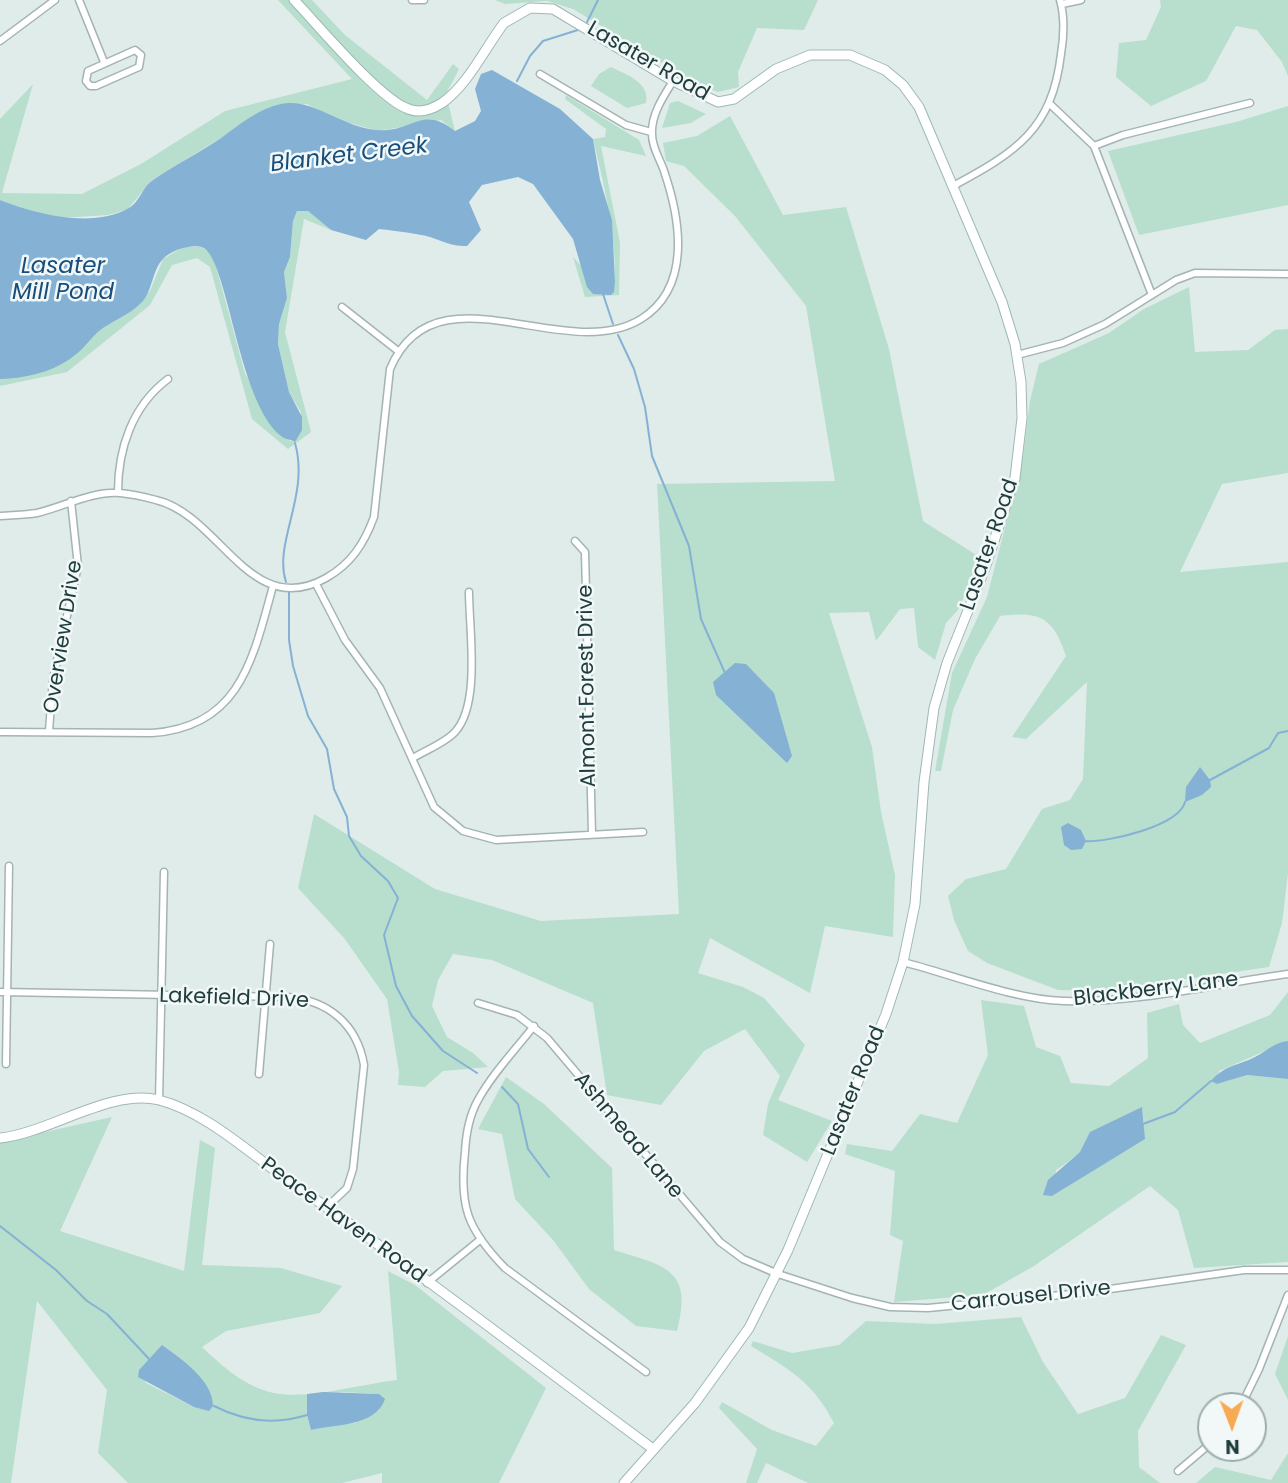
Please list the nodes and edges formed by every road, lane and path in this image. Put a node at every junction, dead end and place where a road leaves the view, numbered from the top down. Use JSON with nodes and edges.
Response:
{"nodes":[{"id":1,"x":55,"y":0,"type":"edge"},
{"id":2,"x":79,"y":0,"type":"edge"},
{"id":3,"x":293,"y":0,"type":"edge"},
{"id":4,"x":412,"y":0,"type":"edge"},
{"id":5,"x":424,"y":0,"type":"edge"},
{"id":6,"x":1081,"y":0,"type":"edge"},
{"id":7,"x":1061,"y":2,"type":"edge"},
{"id":8,"x":0,"y":41,"type":"edge"},
{"id":9,"x":104,"y":62,"type":"junction"},
{"id":10,"x":541,"y":74,"type":"dead end"},
{"id":11,"x":673,"y":80,"type":"junction"},
{"id":12,"x":1250,"y":103,"type":"dead end"},
{"id":13,"x":1051,"y":105,"type":"junction"},
{"id":14,"x":651,"y":132,"type":"junction"},
{"id":15,"x":1094,"y":146,"type":"junction"},
{"id":16,"x":953,"y":186,"type":"junction"},
{"id":17,"x":1288,"y":274,"type":"edge"},
{"id":18,"x":1152,"y":295,"type":"junction"},
{"id":19,"x":342,"y":307,"type":"dead end"},
{"id":20,"x":398,"y":351,"type":"junction"},
{"id":21,"x":1017,"y":355,"type":"junction"},
{"id":22,"x":168,"y":379,"type":"dead end"},
{"id":23,"x":118,"y":492,"type":"junction"},
{"id":24,"x":72,"y":502,"type":"junction"},
{"id":25,"x":0,"y":516,"type":"edge"},
{"id":26,"x":575,"y":541,"type":"dead end"},
{"id":27,"x":317,"y":584,"type":"junction"},
{"id":28,"x":272,"y":586,"type":"junction"},
{"id":29,"x":469,"y":592,"type":"dead end"},
{"id":30,"x":49,"y":731,"type":"junction"},
{"id":31,"x":0,"y":732,"type":"edge"},
{"id":32,"x":413,"y":758,"type":"junction"},
{"id":33,"x":643,"y":831,"type":"dead end"},
{"id":34,"x":592,"y":834,"type":"junction"},
{"id":35,"x":9,"y":866,"type":"dead end"},
{"id":36,"x":164,"y":872,"type":"dead end"},
{"id":37,"x":270,"y":944,"type":"dead end"},
{"id":38,"x":903,"y":962,"type":"junction"},
{"id":39,"x":1288,"y":974,"type":"edge"},
{"id":40,"x":3,"y":993,"type":"edge"},
{"id":41,"x":162,"y":996,"type":"junction"},
{"id":42,"x":265,"y":997,"type":"junction"},
{"id":43,"x":478,"y":1003,"type":"dead end"},
{"id":44,"x":534,"y":1026,"type":"junction"},
{"id":45,"x":6,"y":1064,"type":"dead end"},
{"id":46,"x":259,"y":1074,"type":"dead end"},
{"id":47,"x":159,"y":1101,"type":"junction"},
{"id":48,"x":0,"y":1138,"type":"edge"},
{"id":49,"x":327,"y":1207,"type":"junction"},
{"id":50,"x":481,"y":1238,"type":"junction"},
{"id":51,"x":1288,"y":1270,"type":"edge"},
{"id":52,"x":778,"y":1274,"type":"junction"},
{"id":53,"x":427,"y":1283,"type":"junction"},
{"id":54,"x":1288,"y":1294,"type":"edge"},
{"id":55,"x":646,"y":1372,"type":"dead end"},
{"id":56,"x":1248,"y":1392,"type":"edge"},
{"id":57,"x":653,"y":1449,"type":"junction"},
{"id":58,"x":1197,"y":1455,"type":"edge"},
{"id":59,"x":1178,"y":1471,"type":"dead end"},
{"id":60,"x":624,"y":1483,"type":"edge"}],
"edges":[{"from":1,"to":8,"type":"street"},
{"from":2,"to":9,"type":"street"},
{"from":3,"to":11,"type":"street","name":"Lasater Road"},
{"from":4,"to":5,"type":"street"},
{"from":6,"to":7,"type":"street"},
{"from":7,"to":13,"type":"street"},
{"from":9,"to":9,"type":"street"},
{"from":10,"to":14,"type":"street"},
{"from":11,"to":14,"type":"street"},
{"from":11,"to":16,"type":"street","name":"Lasater Road"},
{"from":12,"to":15,"type":"street"},
{"from":13,"to":15,"type":"street"},
{"from":13,"to":16,"type":"street"},
{"from":14,"to":20,"type":"street"},
{"from":15,"to":18,"type":"street"},
{"from":16,"to":21,"type":"street","name":"Lasater Road"},
{"from":17,"to":18,"type":"street"},
{"from":18,"to":21,"type":"street"},
{"from":19,"to":20,"type":"street"},
{"from":20,"to":27,"type":"street"},
{"from":21,"to":38,"type":"street","name":"Lasater Road"},
{"from":22,"to":23,"type":"street"},
{"from":23,"to":24,"type":"street"},
{"from":23,"to":28,"type":"street"},
{"from":24,"to":25,"type":"street"},
{"from":24,"to":30,"type":"street","name":"Overview Drive"},
{"from":26,"to":34,"type":"street","name":"Almont Forest Drive"},
{"from":27,"to":28,"type":"street"},
{"from":27,"to":32,"type":"street"},
{"from":28,"to":30,"type":"street"},
{"from":29,"to":32,"type":"street"},
{"from":30,"to":31,"type":"street"},
{"from":32,"to":34,"type":"street"},
{"from":33,"to":34,"type":"street"},
{"from":35,"to":40,"type":"street"},
{"from":36,"to":41,"type":"street"},
{"from":37,"to":42,"type":"street"},
{"from":38,"to":39,"type":"street","name":"Blackberry Lane"},
{"from":38,"to":52,"type":"street","name":"Lasater Road"},
{"from":40,"to":41,"type":"street","name":"Lakefield Drive"},
{"from":40,"to":45,"type":"street"},
{"from":41,"to":42,"type":"street","name":"Lakefield Drive"},
{"from":41,"to":47,"type":"street"},
{"from":42,"to":46,"type":"street"},
{"from":42,"to":49,"type":"street","name":"Lakefield Drive"},
{"from":43,"to":44,"type":"street","name":"Ashmead Lane"},
{"from":44,"to":50,"type":"street"},
{"from":44,"to":52,"type":"street","name":"Ashmead Lane"},
{"from":47,"to":48,"type":"street","name":"Peace Haven Road"},
{"from":47,"to":49,"type":"street","name":"Peace Haven Road"},
{"from":49,"to":53,"type":"street","name":"Peace Haven Road"},
{"from":50,"to":53,"type":"street"},
{"from":50,"to":55,"type":"street"},
{"from":51,"to":52,"type":"street","name":"Carrousel Drive"},
{"from":52,"to":57,"type":"street","name":"Lasater Road"},
{"from":53,"to":57,"type":"street","name":"Peace Haven Road"},
{"from":54,"to":56,"type":"street"},
{"from":57,"to":60,"type":"street","name":"Lasater Road"},
{"from":58,"to":59,"type":"street"}]}
